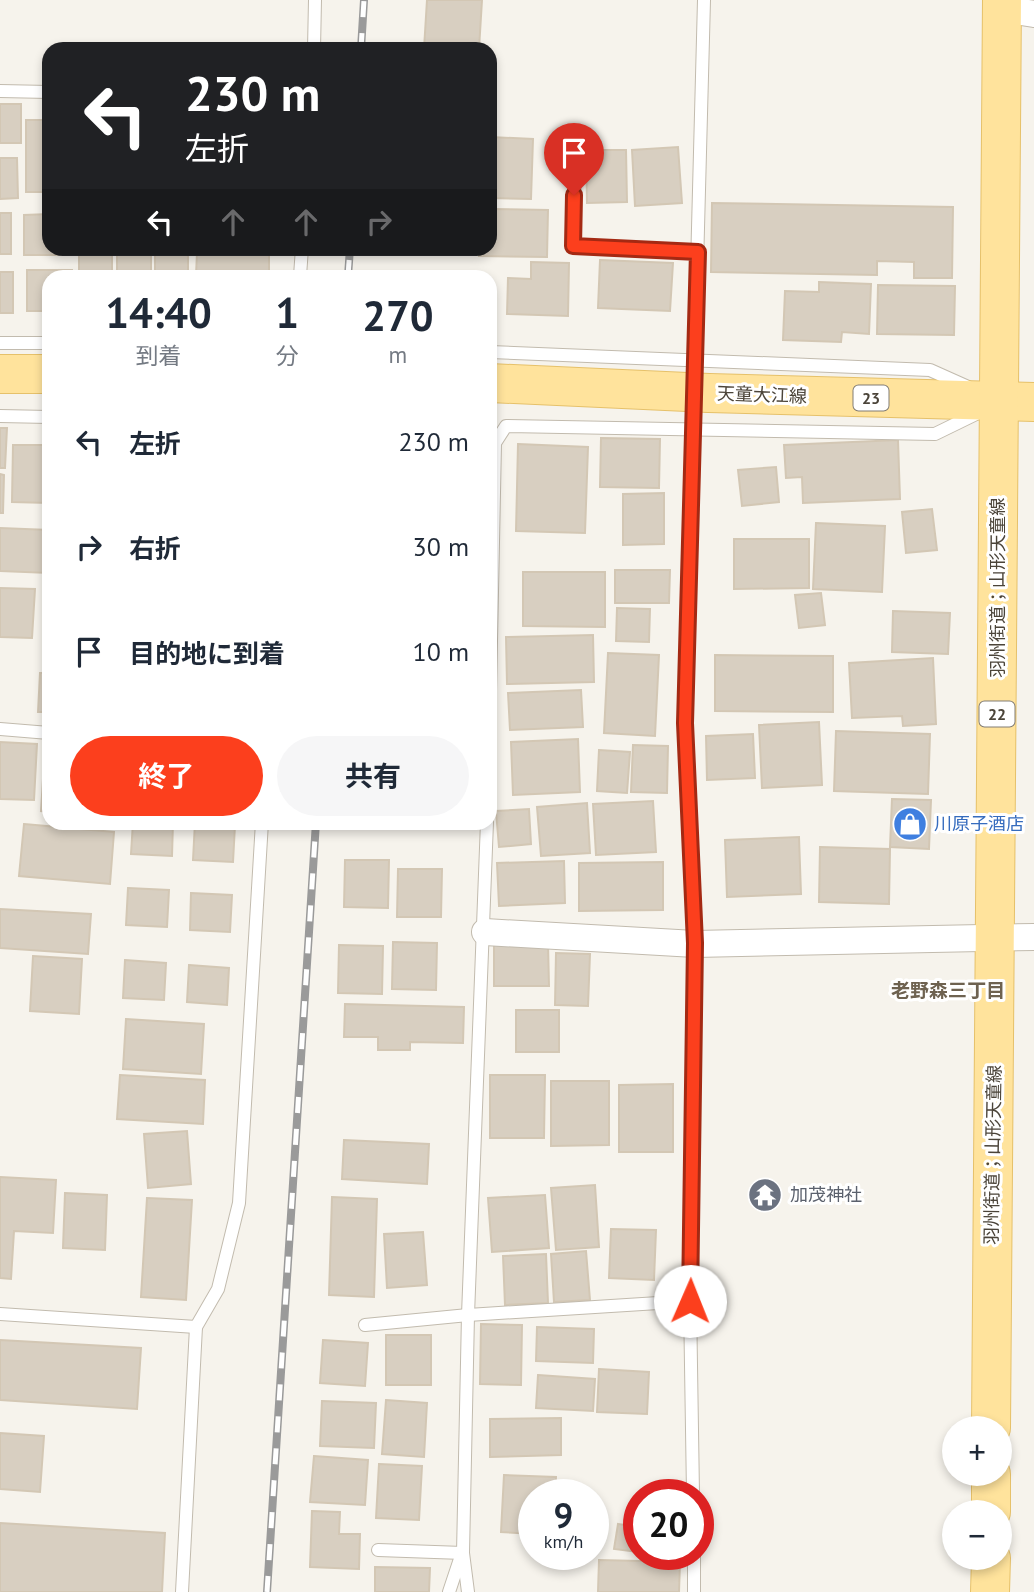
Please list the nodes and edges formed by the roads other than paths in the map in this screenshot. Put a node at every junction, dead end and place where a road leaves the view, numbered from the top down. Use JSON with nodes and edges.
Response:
{"nodes":[{"id":1,"x":315,"y":0,"type":"edge"},
{"id":2,"x":704,"y":0,"type":"edge"},
{"id":3,"x":1013,"y":8,"type":"edge"},
{"id":4,"x":314,"y":42,"type":"edge"},
{"id":5,"x":0,"y":91,"type":"edge"},
{"id":6,"x":42,"y":92,"type":"edge"},
{"id":7,"x":575,"y":144,"type":"dead end"},
{"id":8,"x":698,"y":252,"type":"junction"},
{"id":9,"x":0,"y":343,"type":"edge"},
{"id":10,"x":42,"y":343,"type":"edge"},
{"id":11,"x":497,"y":353,"type":"edge"},
{"id":12,"x":0,"y":374,"type":"edge"},
{"id":13,"x":42,"y":374,"type":"edge"},
{"id":14,"x":702,"y":377,"type":"junction"},
{"id":15,"x":497,"y":383,"type":"edge"},
{"id":16,"x":1017,"y":402,"type":"edge"},
{"id":17,"x":0,"y":416,"type":"edge"},
{"id":18,"x":42,"y":417,"type":"edge"},
{"id":19,"x":693,"y":431,"type":"junction"},
{"id":20,"x":497,"y":440,"type":"edge"},
{"id":21,"x":0,"y":729,"type":"edge"},
{"id":22,"x":42,"y":732,"type":"edge"},
{"id":23,"x":262,"y":830,"type":"edge"},
{"id":24,"x":487,"y":830,"type":"edge"},
{"id":25,"x":485,"y":932,"type":"junction"},
{"id":26,"x":996,"y":937,"type":"junction"},
{"id":27,"x":1034,"y":937,"type":"edge"},
{"id":28,"x":695,"y":943,"type":"junction"},
{"id":29,"x":690,"y":1301,"type":"junction"},
{"id":30,"x":0,"y":1314,"type":"edge"},
{"id":31,"x":468,"y":1315,"type":"junction"},
{"id":32,"x":365,"y":1325,"type":"dead end"},
{"id":33,"x":195,"y":1327,"type":"junction"},
{"id":34,"x":991,"y":1416,"type":"edge"},
{"id":35,"x":693,"y":1479,"type":"edge"},
{"id":36,"x":378,"y":1550,"type":"dead end"},
{"id":37,"x":463,"y":1553,"type":"junction"},
{"id":38,"x":694,"y":1570,"type":"edge"},
{"id":39,"x":990,"y":1570,"type":"edge"},
{"id":40,"x":182,"y":1592,"type":"edge"},
{"id":41,"x":449,"y":1592,"type":"edge"},
{"id":42,"x":468,"y":1592,"type":"edge"},
{"id":43,"x":694,"y":1592,"type":"edge"},
{"id":44,"x":990,"y":1592,"type":"edge"}],
"edges":[{"from":1,"to":4,"type":"lane"},
{"from":2,"to":8,"type":"lane"},
{"from":3,"to":16,"type":"main road","name":"羽州街道；山形天童線","number":"22"},
{"from":5,"to":6,"type":"lane"},
{"from":7,"to":8,"type":"lane"},
{"from":8,"to":14,"type":"lane"},
{"from":9,"to":10,"type":"lane"},
{"from":11,"to":14,"type":"lane"},
{"from":12,"to":13,"type":"main road"},
{"from":14,"to":15,"type":"main road","name":"天童大江線","number":"23","bridge":true},
{"from":14,"to":16,"type":"main road","name":"天童大江線","number":"23"},
{"from":14,"to":19,"type":"lane"},
{"from":16,"to":19,"type":"lane"},
{"from":16,"to":26,"type":"main road","name":"羽州街道；山形天童線","number":"22"},
{"from":17,"to":18,"type":"lane"},
{"from":19,"to":20,"type":"lane"},
{"from":19,"to":28,"type":"lane"},
{"from":21,"to":22,"type":"lane"},
{"from":23,"to":33,"type":"lane"},
{"from":24,"to":25,"type":"lane"},
{"from":25,"to":28,"type":"street"},
{"from":25,"to":31,"type":"lane"},
{"from":26,"to":27,"type":"street"},
{"from":26,"to":28,"type":"street"},
{"from":26,"to":34,"type":"main road","name":"羽州街道；山形天童線","number":"22"},
{"from":28,"to":29,"type":"lane"},
{"from":29,"to":31,"type":"lane"},
{"from":29,"to":35,"type":"lane"},
{"from":30,"to":33,"type":"lane"},
{"from":31,"to":32,"type":"lane"},
{"from":31,"to":37,"type":"lane"},
{"from":33,"to":40,"type":"lane"},
{"from":36,"to":37,"type":"lane"},
{"from":37,"to":41,"type":"lane"},
{"from":37,"to":42,"type":"lane"},
{"from":38,"to":43,"type":"lane"},
{"from":39,"to":44,"type":"main road"}]}
